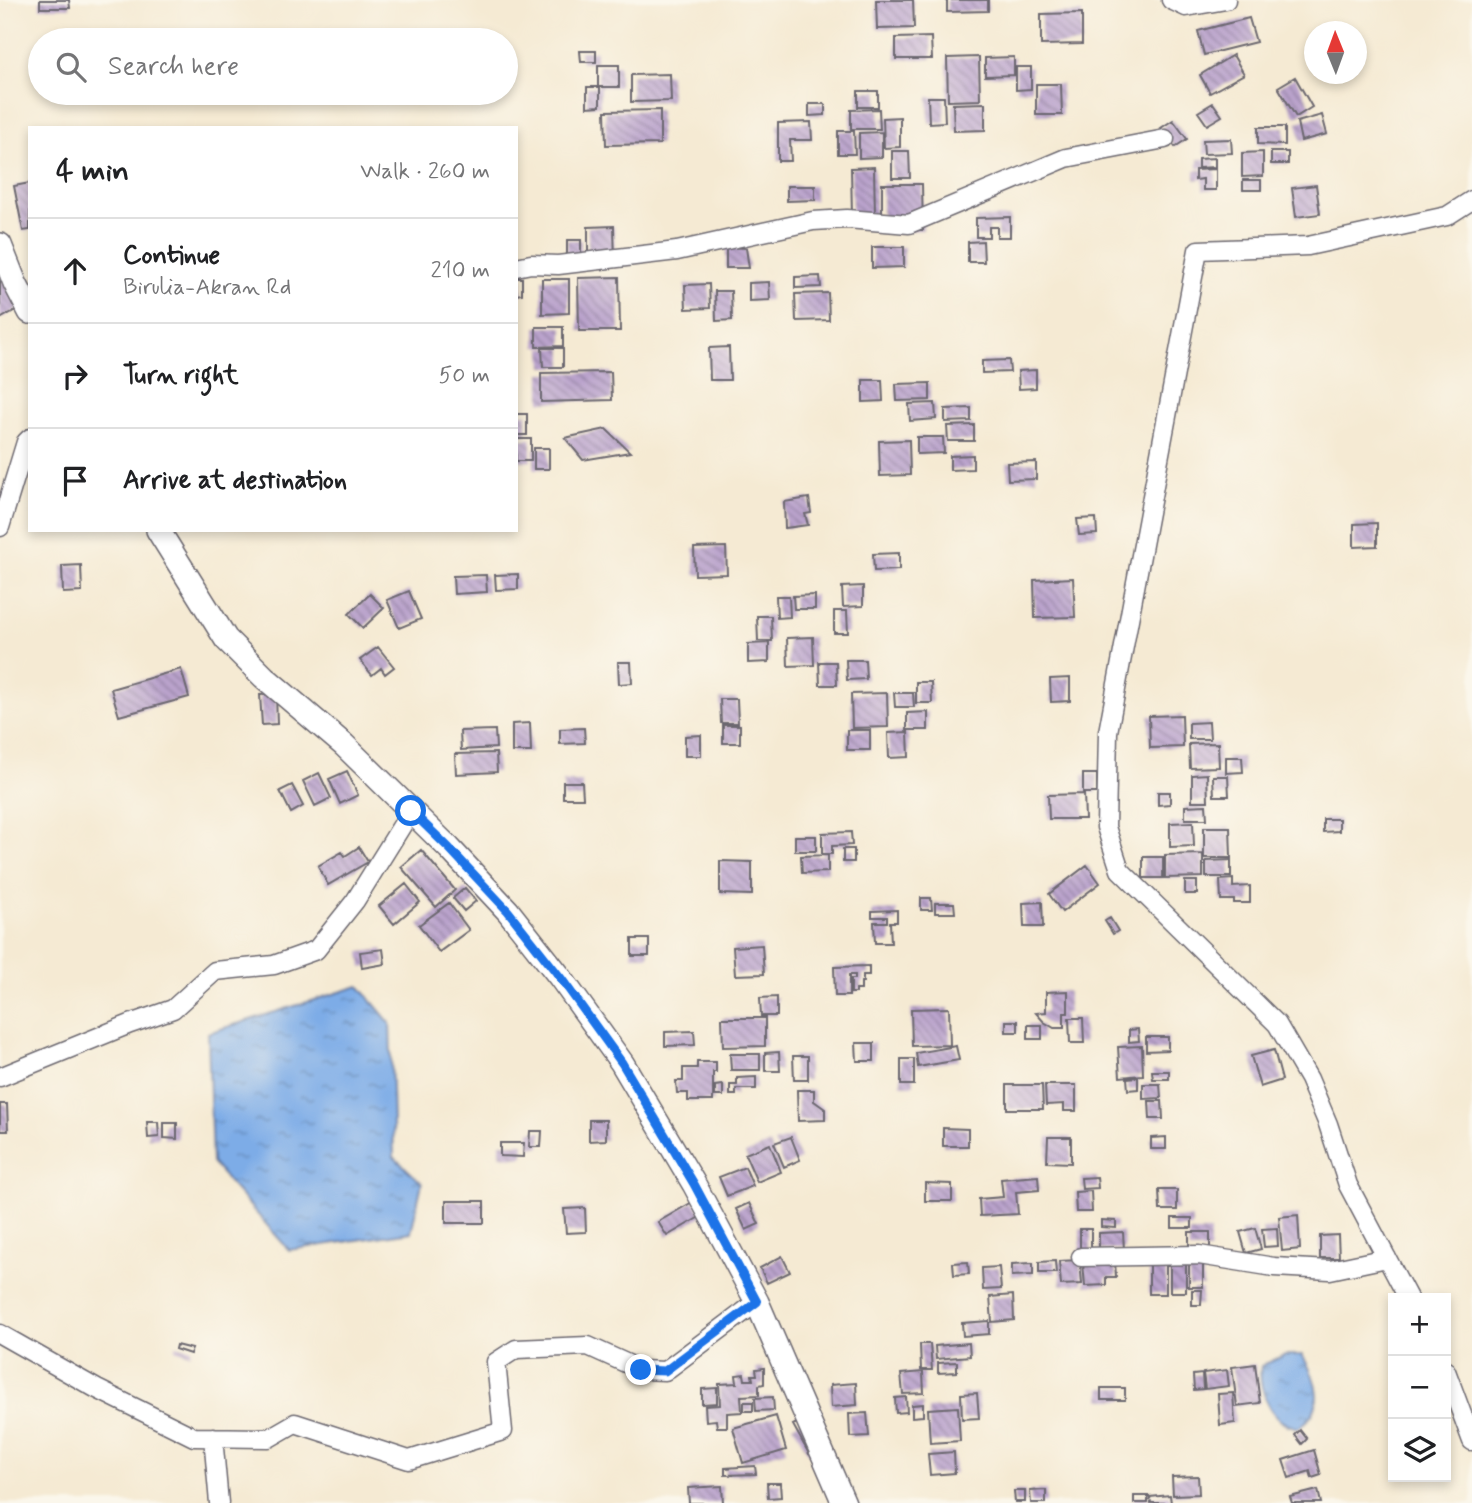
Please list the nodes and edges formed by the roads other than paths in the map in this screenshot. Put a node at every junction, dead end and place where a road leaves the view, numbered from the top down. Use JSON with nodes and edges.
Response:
{"nodes":[{"id":1,"x":1171,"y":0,"type":"edge"},
{"id":2,"x":1226,"y":0,"type":"edge"},
{"id":3,"x":1165,"y":139,"type":"dead end"},
{"id":4,"x":1472,"y":200,"type":"edge"},
{"id":5,"x":0,"y":245,"type":"edge"},
{"id":6,"x":518,"y":267,"type":"edge"},
{"id":7,"x":28,"y":308,"type":"edge"},
{"id":8,"x":28,"y":440,"type":"edge"},
{"id":9,"x":0,"y":527,"type":"edge"},
{"id":10,"x":159,"y":532,"type":"edge"},
{"id":11,"x":411,"y":811,"type":"junction"},
{"id":12,"x":0,"y":1077,"type":"edge"},
{"id":13,"x":1081,"y":1257,"type":"dead end"},
{"id":14,"x":1387,"y":1258,"type":"junction"},
{"id":15,"x":1405,"y":1293,"type":"edge"},
{"id":16,"x":757,"y":1302,"type":"junction"},
{"id":17,"x":0,"y":1334,"type":"edge"},
{"id":18,"x":1451,"y":1384,"type":"edge"},
{"id":19,"x":213,"y":1437,"type":"junction"},
{"id":20,"x":1472,"y":1441,"type":"edge"},
{"id":21,"x":219,"y":1503,"type":"edge"},
{"id":22,"x":844,"y":1503,"type":"edge"}],
"edges":[{"from":1,"to":2,"type":"street"},
{"from":3,"to":6,"type":"street"},
{"from":4,"to":14,"type":"street"},
{"from":5,"to":7,"type":"street"},
{"from":8,"to":9,"type":"street"},
{"from":10,"to":11,"type":"street"},
{"from":11,"to":12,"type":"street"},
{"from":11,"to":16,"type":"street"},
{"from":13,"to":14,"type":"street"},
{"from":14,"to":15,"type":"street"},
{"from":16,"to":19,"type":"street"},
{"from":16,"to":22,"type":"street"},
{"from":17,"to":19,"type":"street"},
{"from":18,"to":20,"type":"street"},
{"from":19,"to":21,"type":"street"}]}
